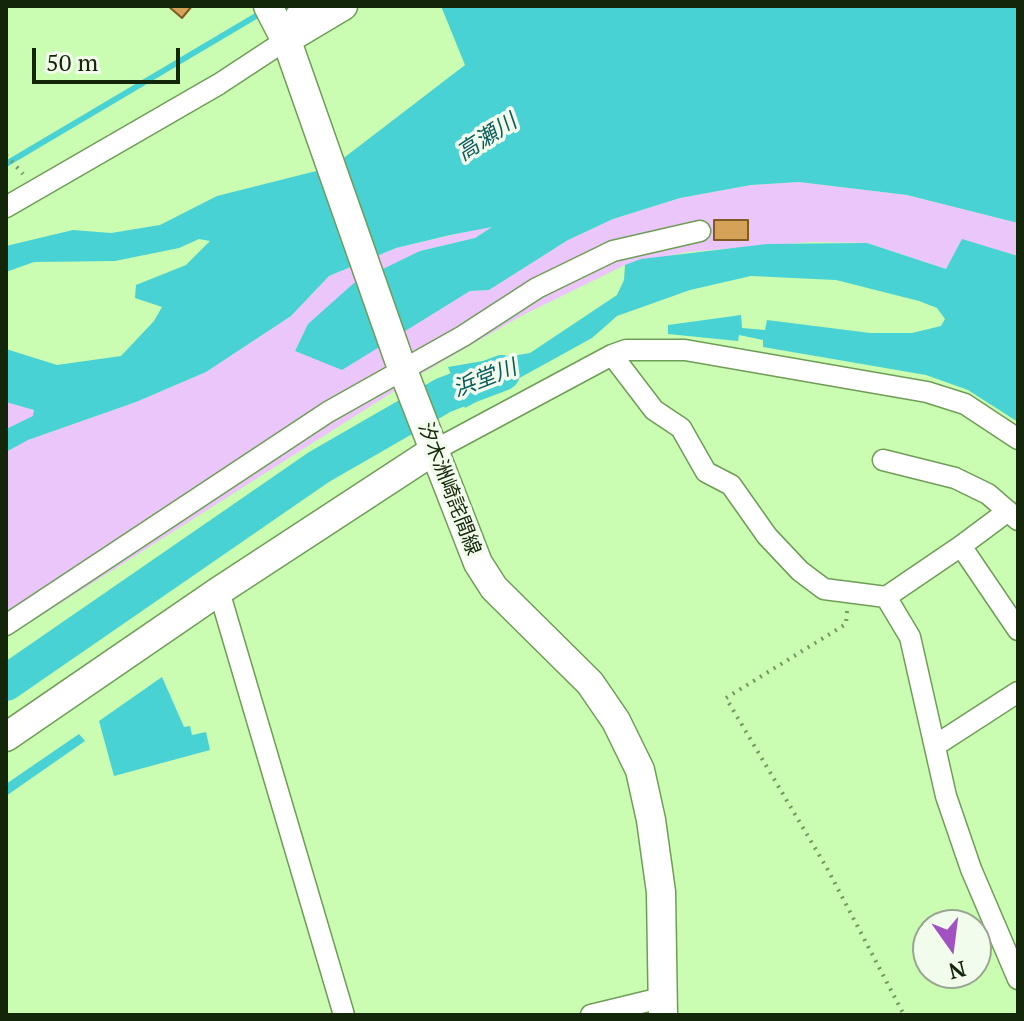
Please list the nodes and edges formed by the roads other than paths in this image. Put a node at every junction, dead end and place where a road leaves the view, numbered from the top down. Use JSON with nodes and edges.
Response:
{"nodes":[{"id":1,"x":310,"y":6,"type":"edge"},
{"id":2,"x":343,"y":6,"type":"edge"},
{"id":3,"x":280,"y":28,"type":"edge"},
{"id":4,"x":6,"y":207,"type":"edge"},
{"id":5,"x":700,"y":231,"type":"dead end"},
{"id":6,"x":612,"y":355,"type":"junction"},
{"id":7,"x":404,"y":371,"type":"junction"},
{"id":8,"x":1018,"y":439,"type":"edge"},
{"id":9,"x":433,"y":451,"type":"junction"},
{"id":10,"x":883,"y":460,"type":"dead end"},
{"id":11,"x":1013,"y":516,"type":"edge"},
{"id":12,"x":961,"y":546,"type":"junction"},
{"id":13,"x":219,"y":591,"type":"junction"},
{"id":14,"x":886,"y":597,"type":"junction"},
{"id":15,"x":6,"y":625,"type":"edge"},
{"id":16,"x":1018,"y":630,"type":"edge"},
{"id":17,"x":1018,"y":692,"type":"edge"},
{"id":18,"x":6,"y":737,"type":"edge"},
{"id":19,"x":936,"y":745,"type":"junction"},
{"id":20,"x":1010,"y":937,"type":"edge"},
{"id":21,"x":1018,"y":979,"type":"edge"},
{"id":22,"x":662,"y":1006,"type":"edge"},
{"id":23,"x":344,"y":1015,"type":"edge"},
{"id":24,"x":591,"y":1015,"type":"edge"}],
"edges":[{"from":1,"to":3,"type":"street"},
{"from":2,"to":3,"type":"main road"},
{"from":3,"to":4,"type":"street"},
{"from":3,"to":7,"type":"main road","name":"汐木洲崎詫間線"},
{"from":5,"to":7,"type":"street"},
{"from":6,"to":8,"type":"street"},
{"from":6,"to":9,"type":"street"},
{"from":6,"to":14,"type":"street"},
{"from":7,"to":9,"type":"main road","name":"汐木洲崎詫間線"},
{"from":7,"to":15,"type":"street"},
{"from":9,"to":13,"type":"main road"},
{"from":9,"to":22,"type":"main road","name":"汐木洲崎詫間線"},
{"from":10,"to":11,"type":"street"},
{"from":11,"to":12,"type":"street"},
{"from":12,"to":14,"type":"street"},
{"from":12,"to":16,"type":"street"},
{"from":13,"to":18,"type":"main road"},
{"from":13,"to":23,"type":"street"},
{"from":14,"to":19,"type":"street"},
{"from":17,"to":19,"type":"street"},
{"from":19,"to":20,"type":"street"},
{"from":20,"to":21,"type":"street"},
{"from":22,"to":24,"type":"street"}]}
